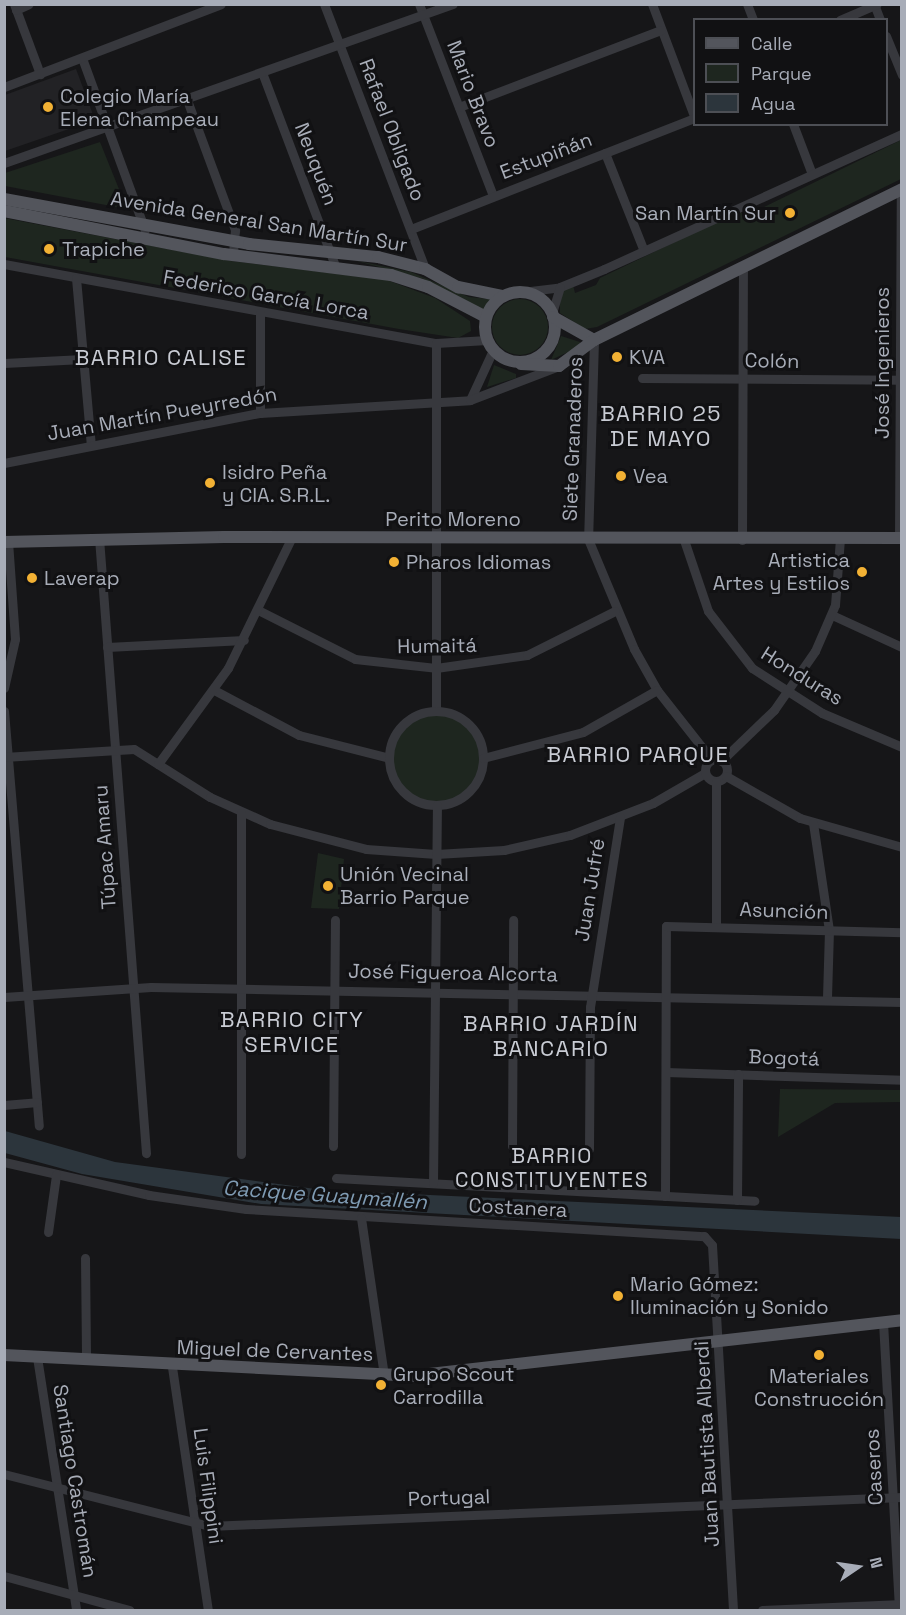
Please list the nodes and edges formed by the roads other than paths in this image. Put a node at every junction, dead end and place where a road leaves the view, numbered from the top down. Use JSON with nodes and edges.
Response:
{"nodes":[{"id":1,"x":29,"y":4,"type":"edge"},
{"id":2,"x":221,"y":4,"type":"edge"},
{"id":3,"x":324,"y":4,"type":"edge"},
{"id":4,"x":419,"y":4,"type":"edge"},
{"id":5,"x":453,"y":4,"type":"edge"},
{"id":6,"x":652,"y":4,"type":"edge"},
{"id":7,"x":875,"y":5,"type":"edge"},
{"id":8,"x":15,"y":7,"type":"edge"},
{"id":9,"x":424,"y":16,"type":"junction"},
{"id":10,"x":845,"y":18,"type":"edge"},
{"id":11,"x":661,"y":30,"type":"junction"},
{"id":12,"x":888,"y":41,"type":"edge"},
{"id":13,"x":341,"y":48,"type":"junction"},
{"id":14,"x":82,"y":58,"type":"junction"},
{"id":15,"x":40,"y":74,"type":"junction"},
{"id":16,"x":263,"y":75,"type":"junction"},
{"id":17,"x":902,"y":75,"type":"edge"},
{"id":18,"x":4,"y":87,"type":"edge"},
{"id":19,"x":187,"y":100,"type":"junction"},
{"id":20,"x":459,"y":107,"type":"junction"},
{"id":21,"x":693,"y":114,"type":"edge"},
{"id":22,"x":693,"y":117,"type":"edge"},
{"id":23,"x":794,"y":126,"type":"edge"},
{"id":24,"x":108,"y":127,"type":"junction"},
{"id":25,"x":902,"y":134,"type":"edge"},
{"id":26,"x":605,"y":153,"type":"junction"},
{"id":27,"x":4,"y":163,"type":"edge"},
{"id":28,"x":812,"y":174,"type":"junction"},
{"id":29,"x":901,"y":189,"type":"edge"},
{"id":30,"x":493,"y":196,"type":"junction"},
{"id":31,"x":4,"y":199,"type":"edge"},
{"id":32,"x":4,"y":212,"type":"edge"},
{"id":33,"x":411,"y":229,"type":"junction"},
{"id":34,"x":145,"y":232,"type":"junction"},
{"id":35,"x":235,"y":242,"type":"junction"},
{"id":36,"x":644,"y":251,"type":"junction"},
{"id":37,"x":330,"y":252,"type":"junction"},
{"id":38,"x":233,"y":255,"type":"junction"},
{"id":39,"x":4,"y":264,"type":"edge"},
{"id":40,"x":335,"y":266,"type":"junction"},
{"id":41,"x":743,"y":267,"type":"junction"},
{"id":42,"x":425,"y":269,"type":"junction"},
{"id":43,"x":76,"y":278,"type":"junction"},
{"id":44,"x":560,"y":287,"type":"junction"},
{"id":45,"x":522,"y":292,"type":"junction"},
{"id":46,"x":503,"y":296,"type":"junction"},
{"id":47,"x":260,"y":313,"type":"junction"},
{"id":48,"x":553,"y":315,"type":"junction"},
{"id":49,"x":486,"y":316,"type":"junction"},
{"id":50,"x":594,"y":340,"type":"junction"},
{"id":51,"x":436,"y":343,"type":"junction"},
{"id":52,"x":490,"y":344,"type":"junction"},
{"id":53,"x":83,"y":359,"type":"junction"},
{"id":54,"x":516,"y":362,"type":"junction"},
{"id":55,"x":4,"y":363,"type":"edge"},
{"id":56,"x":559,"y":366,"type":"junction"},
{"id":57,"x":642,"y":378,"type":"dead end"},
{"id":58,"x":744,"y":379,"type":"junction"},
{"id":59,"x":901,"y":380,"type":"edge"},
{"id":60,"x":470,"y":400,"type":"junction"},
{"id":61,"x":436,"y":404,"type":"junction"},
{"id":62,"x":260,"y":413,"type":"junction"},
{"id":63,"x":90,"y":445,"type":"junction"},
{"id":64,"x":4,"y":463,"type":"edge"},
{"id":65,"x":292,"y":537,"type":"junction"},
{"id":66,"x":99,"y":538,"type":"junction"},
{"id":67,"x":840,"y":538,"type":"junction"},
{"id":68,"x":900,"y":538,"type":"edge"},
{"id":69,"x":436,"y":539,"type":"junction"},
{"id":70,"x":588,"y":539,"type":"junction"},
{"id":71,"x":684,"y":540,"type":"junction"},
{"id":72,"x":742,"y":540,"type":"junction"},
{"id":73,"x":6,"y":542,"type":"edge"},
{"id":74,"x":260,"y":611,"type":"junction"},
{"id":75,"x":615,"y":611,"type":"junction"},
{"id":76,"x":832,"y":615,"type":"junction"},
{"id":77,"x":244,"y":640,"type":"junction"},
{"id":78,"x":107,"y":646,"type":"junction"},
{"id":79,"x":902,"y":647,"type":"edge"},
{"id":80,"x":436,"y":668,"type":"junction"},
{"id":81,"x":4,"y":688,"type":"edge"},
{"id":82,"x":214,"y":690,"type":"junction"},
{"id":83,"x":657,"y":690,"type":"junction"},
{"id":84,"x":787,"y":693,"type":"junction"},
{"id":85,"x":436,"y":710,"type":"junction"},
{"id":86,"x":4,"y":711,"type":"edge"},
{"id":87,"x":902,"y":747,"type":"edge"},
{"id":88,"x":115,"y":748,"type":"junction"},
{"id":89,"x":6,"y":757,"type":"edge"},
{"id":90,"x":389,"y":758,"type":"junction"},
{"id":91,"x":483,"y":758,"type":"junction"},
{"id":92,"x":717,"y":760,"type":"junction"},
{"id":93,"x":158,"y":764,"type":"junction"},
{"id":94,"x":705,"y":773,"type":"junction"},
{"id":95,"x":726,"y":776,"type":"junction"},
{"id":96,"x":716,"y":782,"type":"junction"},
{"id":97,"x":437,"y":806,"type":"junction"},
{"id":98,"x":241,"y":813,"type":"junction"},
{"id":99,"x":620,"y":818,"type":"junction"},
{"id":100,"x":813,"y":823,"type":"junction"},
{"id":101,"x":902,"y":847,"type":"edge"},
{"id":102,"x":436,"y":854,"type":"junction"},
{"id":103,"x":335,"y":920,"type":"dead end"},
{"id":104,"x":513,"y":920,"type":"dead end"},
{"id":105,"x":716,"y":927,"type":"junction"},
{"id":106,"x":829,"y":930,"type":"junction"},
{"id":107,"x":902,"y":932,"type":"edge"},
{"id":108,"x":134,"y":988,"type":"junction"},
{"id":109,"x":239,"y":989,"type":"junction"},
{"id":110,"x":334,"y":990,"type":"junction"},
{"id":111,"x":436,"y":991,"type":"junction"},
{"id":112,"x":513,"y":992,"type":"junction"},
{"id":113,"x":592,"y":993,"type":"junction"},
{"id":114,"x":27,"y":995,"type":"junction"},
{"id":115,"x":666,"y":996,"type":"junction"},
{"id":116,"x":4,"y":997,"type":"edge"},
{"id":117,"x":826,"y":999,"type":"junction"},
{"id":118,"x":902,"y":1002,"type":"edge"},
{"id":119,"x":666,"y":1072,"type":"junction"},
{"id":120,"x":738,"y":1074,"type":"junction"},
{"id":121,"x":902,"y":1080,"type":"edge"},
{"id":122,"x":37,"y":1102,"type":"junction"},
{"id":123,"x":4,"y":1105,"type":"edge"},
{"id":124,"x":39,"y":1126,"type":"dead end"},
{"id":125,"x":333,"y":1146,"type":"dead end"},
{"id":126,"x":512,"y":1146,"type":"dead end"},
{"id":127,"x":589,"y":1149,"type":"dead end"},
{"id":128,"x":146,"y":1152,"type":"dead end"},
{"id":129,"x":241,"y":1154,"type":"dead end"},
{"id":130,"x":4,"y":1161,"type":"edge"},
{"id":131,"x":56,"y":1175,"type":"junction"},
{"id":132,"x":336,"y":1178,"type":"dead end"},
{"id":133,"x":433,"y":1183,"type":"junction"},
{"id":134,"x":665,"y":1196,"type":"junction"},
{"id":135,"x":737,"y":1200,"type":"junction"},
{"id":136,"x":754,"y":1201,"type":"dead end"},
{"id":137,"x":362,"y":1218,"type":"junction"},
{"id":138,"x":48,"y":1232,"type":"dead end"},
{"id":139,"x":710,"y":1239,"type":"joint"},
{"id":140,"x":85,"y":1258,"type":"dead end"},
{"id":141,"x":902,"y":1320,"type":"edge"},
{"id":142,"x":883,"y":1322,"type":"junction"},
{"id":143,"x":719,"y":1342,"type":"junction"},
{"id":144,"x":4,"y":1355,"type":"edge"},
{"id":145,"x":37,"y":1357,"type":"junction"},
{"id":146,"x":86,"y":1360,"type":"junction"},
{"id":147,"x":172,"y":1366,"type":"junction"},
{"id":148,"x":384,"y":1375,"type":"junction"},
{"id":149,"x":4,"y":1474,"type":"edge"},
{"id":150,"x":58,"y":1489,"type":"junction"},
{"id":151,"x":898,"y":1497,"type":"edge"},
{"id":152,"x":729,"y":1505,"type":"junction"},
{"id":153,"x":195,"y":1526,"type":"junction"},
{"id":154,"x":4,"y":1576,"type":"edge"},
{"id":155,"x":74,"y":1596,"type":"junction"},
{"id":156,"x":900,"y":1606,"type":"edge"},
{"id":157,"x":76,"y":1611,"type":"edge"},
{"id":158,"x":129,"y":1611,"type":"edge"},
{"id":159,"x":208,"y":1611,"type":"edge"},
{"id":160,"x":733,"y":1611,"type":"edge"},
{"id":161,"x":762,"y":1611,"type":"edge"}],
"edges":[{"from":1,"to":8,"type":"street"},
{"from":2,"to":14,"type":"street"},
{"from":3,"to":13,"type":"street","name":"Rafael Obligado"},
{"from":4,"to":9,"type":"street","name":"Mario Bravo"},
{"from":5,"to":9,"type":"street"},
{"from":6,"to":11,"type":"street"},
{"from":7,"to":10,"type":"street"},
{"from":8,"to":15,"type":"street"},
{"from":9,"to":13,"type":"street"},
{"from":9,"to":20,"type":"street","name":"Mario Bravo"},
{"from":11,"to":20,"type":"street"},
{"from":11,"to":21,"type":"street"},
{"from":12,"to":17,"type":"street"},
{"from":13,"to":16,"type":"street"},
{"from":13,"to":33,"type":"street","name":"Rafael Obligado"},
{"from":14,"to":15,"type":"street"},
{"from":14,"to":24,"type":"street"},
{"from":15,"to":18,"type":"street"},
{"from":16,"to":19,"type":"street"},
{"from":16,"to":37,"type":"street","name":"Neuquén"},
{"from":19,"to":24,"type":"street"},
{"from":19,"to":35,"type":"street"},
{"from":20,"to":30,"type":"street","name":"Mario Bravo"},
{"from":22,"to":26,"type":"street","name":"Estupiñán"},
{"from":23,"to":28,"type":"street"},
{"from":24,"to":27,"type":"street"},
{"from":24,"to":34,"type":"street"},
{"from":25,"to":28,"type":"street"},
{"from":26,"to":30,"type":"street","name":"Estupiñán"},
{"from":26,"to":36,"type":"street"},
{"from":28,"to":36,"type":"street"},
{"from":29,"to":41,"type":"main road"},
{"from":29,"to":59,"type":"street","name":"José Ingenieros"},
{"from":30,"to":33,"type":"street","name":"Estupiñán"},
{"from":31,"to":34,"type":"main road","name":"Avenida General San Martín Sur"},
{"from":32,"to":34,"type":"main road","name":"Avenida General San Martín Sur"},
{"from":33,"to":42,"type":"street","name":"Rafael Obligado"},
{"from":34,"to":35,"type":"main road","name":"Avenida General San Martín Sur"},
{"from":34,"to":38,"type":"main road","name":"Avenida General San Martín Sur"},
{"from":35,"to":37,"type":"main road","name":"Avenida General San Martín Sur"},
{"from":35,"to":38,"type":"street"},
{"from":36,"to":44,"type":"street"},
{"from":37,"to":40,"type":"street","name":"Neuquén"},
{"from":37,"to":42,"type":"main road","name":"Avenida General San Martín Sur"},
{"from":38,"to":40,"type":"main road","name":"Avenida General San Martín Sur"},
{"from":39,"to":43,"type":"street","name":"Federico García Lorca"},
{"from":40,"to":49,"type":"main road","name":"Avenida General San Martín Sur"},
{"from":41,"to":50,"type":"main road"},
{"from":41,"to":58,"type":"street"},
{"from":42,"to":46,"type":"main road","name":"Avenida General San Martín Sur"},
{"from":43,"to":47,"type":"street","name":"Federico García Lorca"},
{"from":43,"to":53,"type":"street"},
{"from":44,"to":45,"type":"street"},
{"from":44,"to":48,"type":"street"},
{"from":45,"to":46,"type":"main road"},
{"from":45,"to":48,"type":"main road"},
{"from":46,"to":49,"type":"main road"},
{"from":47,"to":51,"type":"street","name":"Federico García Lorca"},
{"from":47,"to":62,"type":"street"},
{"from":48,"to":50,"type":"main road"},
{"from":48,"to":54,"type":"main road"},
{"from":49,"to":52,"type":"main road"},
{"from":50,"to":56,"type":"main road","name":"Juan Martín Pueyrredón"},
{"from":50,"to":70,"type":"street","name":"Siete Granaderos"},
{"from":51,"to":52,"type":"street","name":"Federico García Lorca"},
{"from":51,"to":61,"type":"street"},
{"from":52,"to":54,"type":"main road"},
{"from":52,"to":60,"type":"street"},
{"from":53,"to":55,"type":"street"},
{"from":53,"to":63,"type":"street"},
{"from":54,"to":56,"type":"main road"},
{"from":56,"to":60,"type":"street","name":"Juan Martín Pueyrredón"},
{"from":57,"to":58,"type":"street","name":"Colón"},
{"from":58,"to":59,"type":"street","name":"Colón"},
{"from":58,"to":72,"type":"street"},
{"from":59,"to":68,"type":"street","name":"José Ingenieros"},
{"from":60,"to":61,"type":"street","name":"Juan Martín Pueyrredón"},
{"from":61,"to":62,"type":"street","name":"Juan Martín Pueyrredón"},
{"from":61,"to":69,"type":"street"},
{"from":62,"to":63,"type":"street","name":"Juan Martín Pueyrredón"},
{"from":63,"to":64,"type":"street","name":"Juan Martín Pueyrredón"},
{"from":65,"to":66,"type":"main road","name":"Perito Moreno"},
{"from":65,"to":69,"type":"main road","name":"Perito Moreno"},
{"from":65,"to":74,"type":"street"},
{"from":66,"to":73,"type":"main road","name":"Perito Moreno"},
{"from":66,"to":78,"type":"street","name":"Túpac Amaru"},
{"from":67,"to":68,"type":"main road","name":"Perito Moreno"},
{"from":67,"to":72,"type":"main road","name":"Perito Moreno"},
{"from":67,"to":76,"type":"street"},
{"from":69,"to":70,"type":"main road","name":"Perito Moreno"},
{"from":69,"to":80,"type":"street"},
{"from":70,"to":71,"type":"main road","name":"Perito Moreno"},
{"from":70,"to":75,"type":"street"},
{"from":71,"to":72,"type":"main road","name":"Perito Moreno"},
{"from":71,"to":84,"type":"street","name":"Honduras"},
{"from":73,"to":81,"type":"street"},
{"from":74,"to":77,"type":"street"},
{"from":74,"to":80,"type":"street","name":"Humaitá"},
{"from":75,"to":80,"type":"street","name":"Humaitá"},
{"from":75,"to":83,"type":"street"},
{"from":76,"to":79,"type":"street"},
{"from":76,"to":84,"type":"street"},
{"from":77,"to":78,"type":"street"},
{"from":77,"to":82,"type":"street"},
{"from":78,"to":88,"type":"street","name":"Túpac Amaru"},
{"from":80,"to":85,"type":"street"},
{"from":82,"to":90,"type":"street"},
{"from":82,"to":93,"type":"street"},
{"from":83,"to":91,"type":"street"},
{"from":83,"to":92,"type":"street"},
{"from":84,"to":87,"type":"street","name":"Honduras"},
{"from":84,"to":92,"type":"street"},
{"from":85,"to":90,"type":"street"},
{"from":85,"to":91,"type":"street"},
{"from":86,"to":89,"type":"street"},
{"from":88,"to":89,"type":"street"},
{"from":88,"to":93,"type":"street"},
{"from":88,"to":108,"type":"street","name":"Túpac Amaru"},
{"from":89,"to":114,"type":"street"},
{"from":90,"to":97,"type":"street"},
{"from":91,"to":97,"type":"street"},
{"from":92,"to":94,"type":"street"},
{"from":92,"to":95,"type":"street"},
{"from":93,"to":98,"type":"street"},
{"from":94,"to":96,"type":"street"},
{"from":94,"to":99,"type":"street"},
{"from":95,"to":96,"type":"street"},
{"from":95,"to":100,"type":"street"},
{"from":96,"to":105,"type":"street"},
{"from":97,"to":102,"type":"street"},
{"from":98,"to":102,"type":"street"},
{"from":98,"to":109,"type":"street"},
{"from":99,"to":102,"type":"street"},
{"from":99,"to":113,"type":"street","name":"Juan Jufré"},
{"from":100,"to":101,"type":"street"},
{"from":100,"to":106,"type":"street"},
{"from":102,"to":111,"type":"street"},
{"from":103,"to":110,"type":"street"},
{"from":104,"to":112,"type":"street"},
{"from":105,"to":106,"type":"street","name":"Asunción"},
{"from":105,"to":115,"type":"street","name":"Asunción"},
{"from":106,"to":107,"type":"street","name":"Asunción"},
{"from":106,"to":117,"type":"street"},
{"from":108,"to":109,"type":"street","name":"José Figueroa Alcorta"},
{"from":108,"to":114,"type":"street","name":"José Figueroa Alcorta"},
{"from":108,"to":128,"type":"street","name":"Túpac Amaru"},
{"from":109,"to":110,"type":"street","name":"José Figueroa Alcorta"},
{"from":109,"to":129,"type":"street"},
{"from":110,"to":111,"type":"street","name":"José Figueroa Alcorta"},
{"from":110,"to":125,"type":"street"},
{"from":111,"to":112,"type":"street","name":"José Figueroa Alcorta"},
{"from":111,"to":133,"type":"street"},
{"from":112,"to":113,"type":"street","name":"José Figueroa Alcorta"},
{"from":112,"to":126,"type":"street"},
{"from":113,"to":115,"type":"street","name":"José Figueroa Alcorta"},
{"from":113,"to":127,"type":"street","name":"Juan Jufré"},
{"from":114,"to":116,"type":"street","name":"José Figueroa Alcorta"},
{"from":114,"to":122,"type":"street"},
{"from":115,"to":117,"type":"street","name":"José Figueroa Alcorta"},
{"from":115,"to":119,"type":"street"},
{"from":117,"to":118,"type":"street","name":"José Figueroa Alcorta"},
{"from":119,"to":120,"type":"street","name":"Bogotá"},
{"from":119,"to":134,"type":"street"},
{"from":120,"to":121,"type":"street","name":"Bogotá"},
{"from":120,"to":135,"type":"street"},
{"from":122,"to":123,"type":"street"},
{"from":122,"to":124,"type":"street"},
{"from":130,"to":131,"type":"street","name":"Costanera"},
{"from":131,"to":137,"type":"street","name":"Costanera"},
{"from":131,"to":138,"type":"street"},
{"from":132,"to":133,"type":"street"},
{"from":133,"to":134,"type":"street"},
{"from":134,"to":135,"type":"street"},
{"from":135,"to":136,"type":"street"},
{"from":137,"to":139,"type":"street","name":"Costanera"},
{"from":137,"to":148,"type":"street"},
{"from":139,"to":143,"type":"street","name":"Juan Bautista Alberdi"},
{"from":140,"to":146,"type":"street"},
{"from":141,"to":142,"type":"main road","name":"Miguel de Cervantes"},
{"from":142,"to":143,"type":"main road","name":"Miguel de Cervantes"},
{"from":142,"to":151,"type":"street","name":"Caseros"},
{"from":143,"to":148,"type":"main road","name":"Miguel de Cervantes"},
{"from":143,"to":152,"type":"street","name":"Juan Bautista Alberdi"},
{"from":144,"to":145,"type":"main road","name":"Miguel de Cervantes"},
{"from":145,"to":146,"type":"main road","name":"Miguel de Cervantes"},
{"from":145,"to":150,"type":"street","name":"Santiago Castromán"},
{"from":146,"to":147,"type":"main road","name":"Miguel de Cervantes"},
{"from":147,"to":148,"type":"main road","name":"Miguel de Cervantes"},
{"from":147,"to":153,"type":"street","name":"Luis Filippini"},
{"from":149,"to":150,"type":"street","name":"Portugal"},
{"from":150,"to":153,"type":"street","name":"Portugal"},
{"from":150,"to":155,"type":"street","name":"Santiago Castromán"},
{"from":151,"to":152,"type":"street","name":"Portugal"},
{"from":151,"to":156,"type":"street","name":"Caseros"},
{"from":152,"to":153,"type":"street","name":"Portugal"},
{"from":152,"to":160,"type":"street","name":"Juan Bautista Alberdi"},
{"from":153,"to":159,"type":"street","name":"Luis Filippini"},
{"from":154,"to":155,"type":"street"},
{"from":155,"to":157,"type":"street","name":"Santiago Castromán"},
{"from":155,"to":158,"type":"street"},
{"from":156,"to":161,"type":"street"}]}
